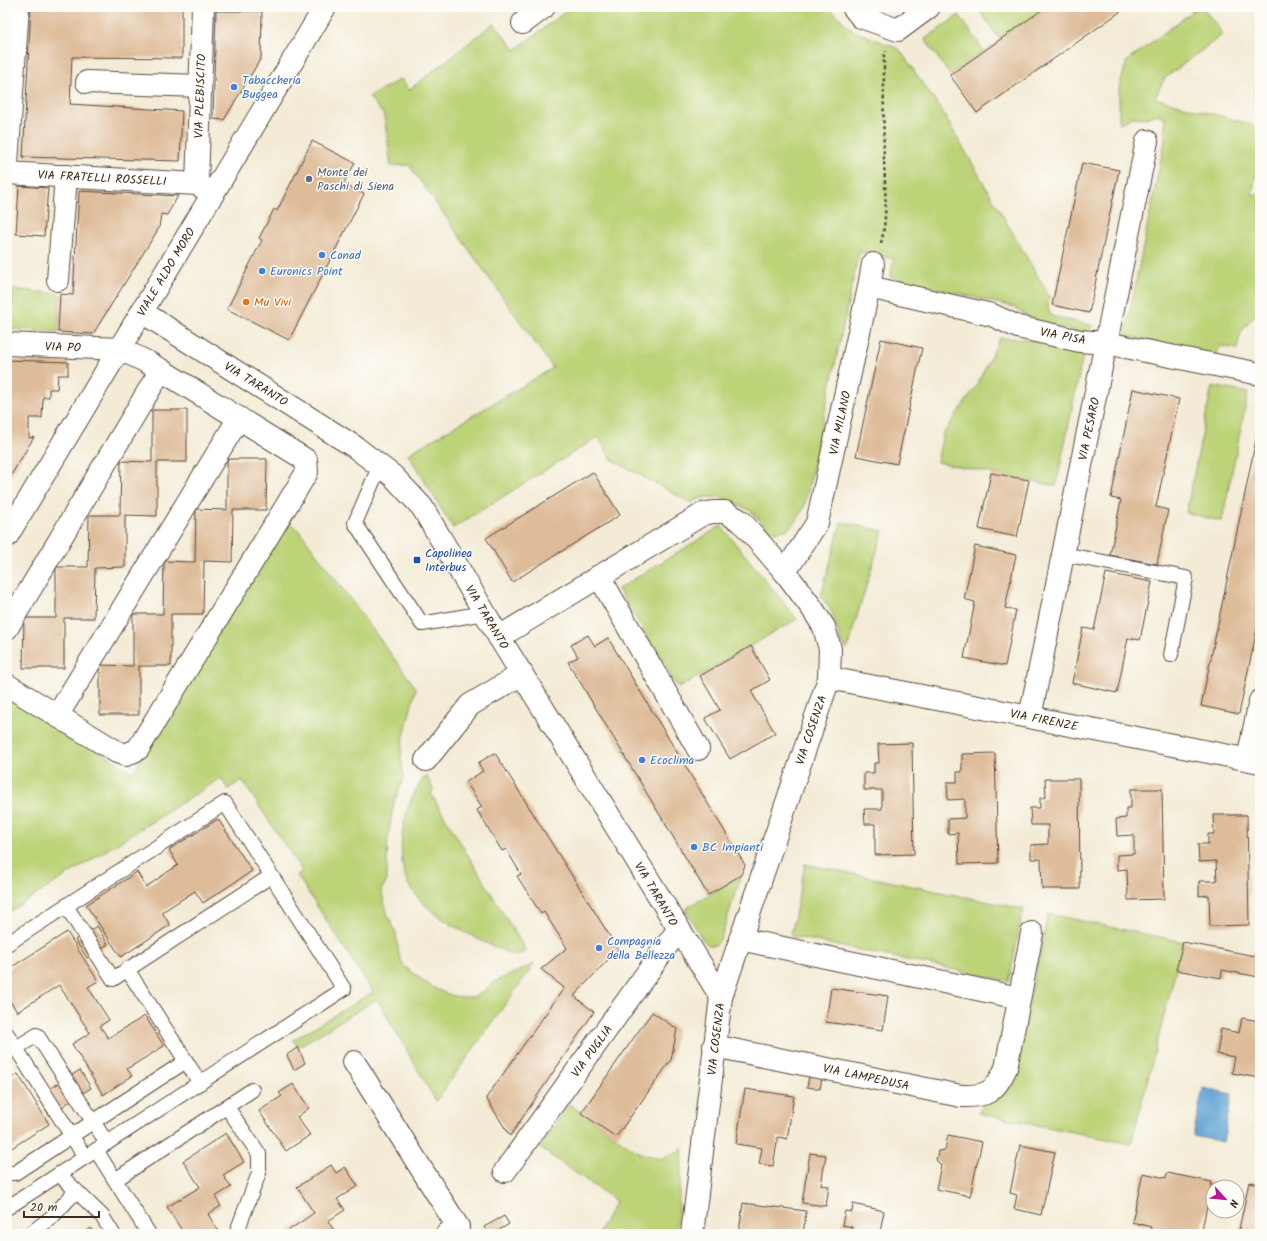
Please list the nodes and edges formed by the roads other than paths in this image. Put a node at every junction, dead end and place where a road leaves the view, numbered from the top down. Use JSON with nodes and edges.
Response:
{"nodes":[{"id":1,"x":18,"y":7,"type":"edge"},
{"id":2,"x":203,"y":7,"type":"edge"},
{"id":3,"x":325,"y":7,"type":"edge"},
{"id":4,"x":544,"y":7,"type":"edge"},
{"id":5,"x":853,"y":7,"type":"edge"},
{"id":6,"x":929,"y":7,"type":"edge"},
{"id":7,"x":524,"y":23,"type":"dead end"},
{"id":8,"x":88,"y":82,"type":"dead end"},
{"id":9,"x":200,"y":86,"type":"junction"},
{"id":10,"x":1147,"y":141,"type":"dead end"},
{"id":11,"x":7,"y":164,"type":"edge"},
{"id":12,"x":7,"y":173,"type":"edge"},
{"id":13,"x":66,"y":176,"type":"junction"},
{"id":14,"x":205,"y":189,"type":"junction"},
{"id":15,"x":873,"y":264,"type":"road end"},
{"id":16,"x":58,"y":280,"type":"dead end"},
{"id":17,"x":869,"y":287,"type":"junction"},
{"id":18,"x":142,"y":312,"type":"junction"},
{"id":19,"x":1106,"y":343,"type":"junction"},
{"id":20,"x":7,"y":344,"type":"edge"},
{"id":21,"x":120,"y":349,"type":"junction"},
{"id":22,"x":161,"y":370,"type":"junction"},
{"id":23,"x":1260,"y":374,"type":"edge"},
{"id":24,"x":238,"y":418,"type":"junction"},
{"id":25,"x":380,"y":465,"type":"junction"},
{"id":26,"x":7,"y":536,"type":"edge"},
{"id":27,"x":1063,"y":554,"type":"junction"},
{"id":28,"x":785,"y":572,"type":"junction"},
{"id":29,"x":599,"y":576,"type":"junction"},
{"id":30,"x":484,"y":613,"type":"junction"},
{"id":31,"x":7,"y":628,"type":"edge"},
{"id":32,"x":499,"y":637,"type":"junction"},
{"id":33,"x":1171,"y":655,"type":"dead end"},
{"id":34,"x":522,"y":674,"type":"junction"},
{"id":35,"x":829,"y":678,"type":"junction"},
{"id":36,"x":7,"y":685,"type":"edge"},
{"id":37,"x":1260,"y":701,"type":"edge"},
{"id":38,"x":57,"y":716,"type":"junction"},
{"id":39,"x":1030,"y":717,"type":"junction"},
{"id":40,"x":698,"y":749,"type":"dead end"},
{"id":41,"x":426,"y":760,"type":"dead end"},
{"id":42,"x":1254,"y":760,"type":"edge"},
{"id":43,"x":272,"y":876,"type":"junction"},
{"id":44,"x":66,"y":906,"type":"junction"},
{"id":45,"x":678,"y":930,"type":"junction"},
{"id":46,"x":1032,"y":933,"type":"dead end"},
{"id":47,"x":740,"y":939,"type":"junction"},
{"id":48,"x":7,"y":944,"type":"edge"},
{"id":49,"x":127,"y":969,"type":"junction"},
{"id":50,"x":721,"y":998,"type":"junction"},
{"id":51,"x":1019,"y":998,"type":"junction"},
{"id":52,"x":7,"y":1034,"type":"edge"},
{"id":53,"x":714,"y":1046,"type":"junction"},
{"id":54,"x":16,"y":1048,"type":"junction"},
{"id":55,"x":186,"y":1061,"type":"junction"},
{"id":56,"x":354,"y":1062,"type":"dead end"},
{"id":57,"x":200,"y":1083,"type":"junction"},
{"id":58,"x":252,"y":1090,"type":"dead end"},
{"id":59,"x":226,"y":1107,"type":"junction"},
{"id":60,"x":93,"y":1122,"type":"junction"},
{"id":61,"x":72,"y":1136,"type":"junction"},
{"id":62,"x":96,"y":1150,"type":"junction"},
{"id":63,"x":505,"y":1171,"type":"dead end"},
{"id":64,"x":7,"y":1173,"type":"edge"},
{"id":65,"x":58,"y":1174,"type":"junction"},
{"id":66,"x":115,"y":1180,"type":"junction"},
{"id":67,"x":76,"y":1191,"type":"junction"},
{"id":68,"x":7,"y":1208,"type":"edge"},
{"id":69,"x":30,"y":1234,"type":"edge"},
{"id":70,"x":113,"y":1234,"type":"edge"},
{"id":71,"x":149,"y":1234,"type":"edge"},
{"id":72,"x":236,"y":1234,"type":"edge"},
{"id":73,"x":447,"y":1234,"type":"edge"},
{"id":74,"x":692,"y":1234,"type":"edge"}],
"edges":[{"from":1,"to":11,"type":"street"},
{"from":2,"to":9,"type":"street","name":"VIA PLEBISCITO"},
{"from":3,"to":14,"type":"street","name":"VIALE ALDO MORO"},
{"from":4,"to":7,"type":"street"},
{"from":5,"to":6,"type":"street"},
{"from":8,"to":9,"type":"street"},
{"from":9,"to":14,"type":"street","name":"VIA PLEBISCITO"},
{"from":10,"to":19,"type":"street","name":"VIA PESARO"},
{"from":12,"to":13,"type":"street","name":"VIA FRATELLI ROSSELLI"},
{"from":13,"to":14,"type":"street","name":"VIA FRATELLI ROSSELLI"},
{"from":13,"to":16,"type":"street"},
{"from":14,"to":18,"type":"street","name":"VIALE ALDO MORO"},
{"from":15,"to":17,"type":"street","name":"VIA MILANO"},
{"from":17,"to":19,"type":"street","name":"VIA PISA"},
{"from":17,"to":28,"type":"street","name":"VIA MILANO"},
{"from":18,"to":21,"type":"street","name":"VIALE ALDO MORO"},
{"from":18,"to":25,"type":"street","name":"VIA TARANTO"},
{"from":19,"to":23,"type":"street","name":"VIA PISA"},
{"from":19,"to":27,"type":"street","name":"VIA PESARO"},
{"from":20,"to":21,"type":"street","name":"VIA PO"},
{"from":21,"to":22,"type":"street"},
{"from":21,"to":26,"type":"street","name":"VIALE ALDO MORO"},
{"from":22,"to":24,"type":"street"},
{"from":22,"to":31,"type":"street"},
{"from":24,"to":38,"type":"street"},
{"from":24,"to":38,"type":"street"},
{"from":25,"to":30,"type":"street","name":"VIA TARANTO"},
{"from":25,"to":30,"type":"lane"},
{"from":27,"to":33,"type":"lane"},
{"from":27,"to":39,"type":"street","name":"VIA PESARO"},
{"from":28,"to":29,"type":"street","name":"VIA COSENZA"},
{"from":28,"to":35,"type":"street","name":"VIA COSENZA"},
{"from":29,"to":32,"type":"street","name":"VIA COSENZA"},
{"from":29,"to":40,"type":"street"},
{"from":30,"to":32,"type":"street","name":"VIA TARANTO"},
{"from":32,"to":34,"type":"street","name":"VIA TARANTO"},
{"from":34,"to":41,"type":"street"},
{"from":34,"to":45,"type":"street","name":"VIA TARANTO"},
{"from":35,"to":39,"type":"street","name":"VIA FIRENZE"},
{"from":35,"to":47,"type":"street","name":"VIA COSENZA"},
{"from":36,"to":38,"type":"street"},
{"from":37,"to":42,"type":"street"},
{"from":39,"to":42,"type":"street","name":"VIA FIRENZE"},
{"from":43,"to":44,"type":"lane"},
{"from":43,"to":49,"type":"lane"},
{"from":43,"to":57,"type":"lane"},
{"from":44,"to":48,"type":"lane"},
{"from":44,"to":49,"type":"lane"},
{"from":45,"to":50,"type":"street","name":"VIA TARANTO"},
{"from":45,"to":63,"type":"street","name":"VIA PUGLIA"},
{"from":46,"to":51,"type":"street","name":"VIA LAMPEDUSA"},
{"from":47,"to":50,"type":"street","name":"VIA COSENZA"},
{"from":47,"to":51,"type":"street"},
{"from":49,"to":55,"type":"lane"},
{"from":50,"to":53,"type":"street","name":"VIA COSENZA"},
{"from":51,"to":53,"type":"street","name":"VIA LAMPEDUSA"},
{"from":52,"to":54,"type":"lane"},
{"from":53,"to":74,"type":"street","name":"VIA COSENZA"},
{"from":54,"to":60,"type":"lane"},
{"from":54,"to":61,"type":"lane"},
{"from":55,"to":57,"type":"lane"},
{"from":55,"to":60,"type":"lane"},
{"from":56,"to":73,"type":"street"},
{"from":57,"to":62,"type":"lane"},
{"from":58,"to":59,"type":"lane"},
{"from":59,"to":66,"type":"lane"},
{"from":59,"to":72,"type":"lane"},
{"from":60,"to":61,"type":"lane"},
{"from":60,"to":62,"type":"lane"},
{"from":61,"to":62,"type":"lane"},
{"from":61,"to":64,"type":"lane"},
{"from":62,"to":65,"type":"lane"},
{"from":62,"to":66,"type":"lane"},
{"from":65,"to":67,"type":"lane"},
{"from":65,"to":68,"type":"lane"},
{"from":66,"to":71,"type":"lane"},
{"from":67,"to":69,"type":"lane"},
{"from":67,"to":70,"type":"lane"}]}
